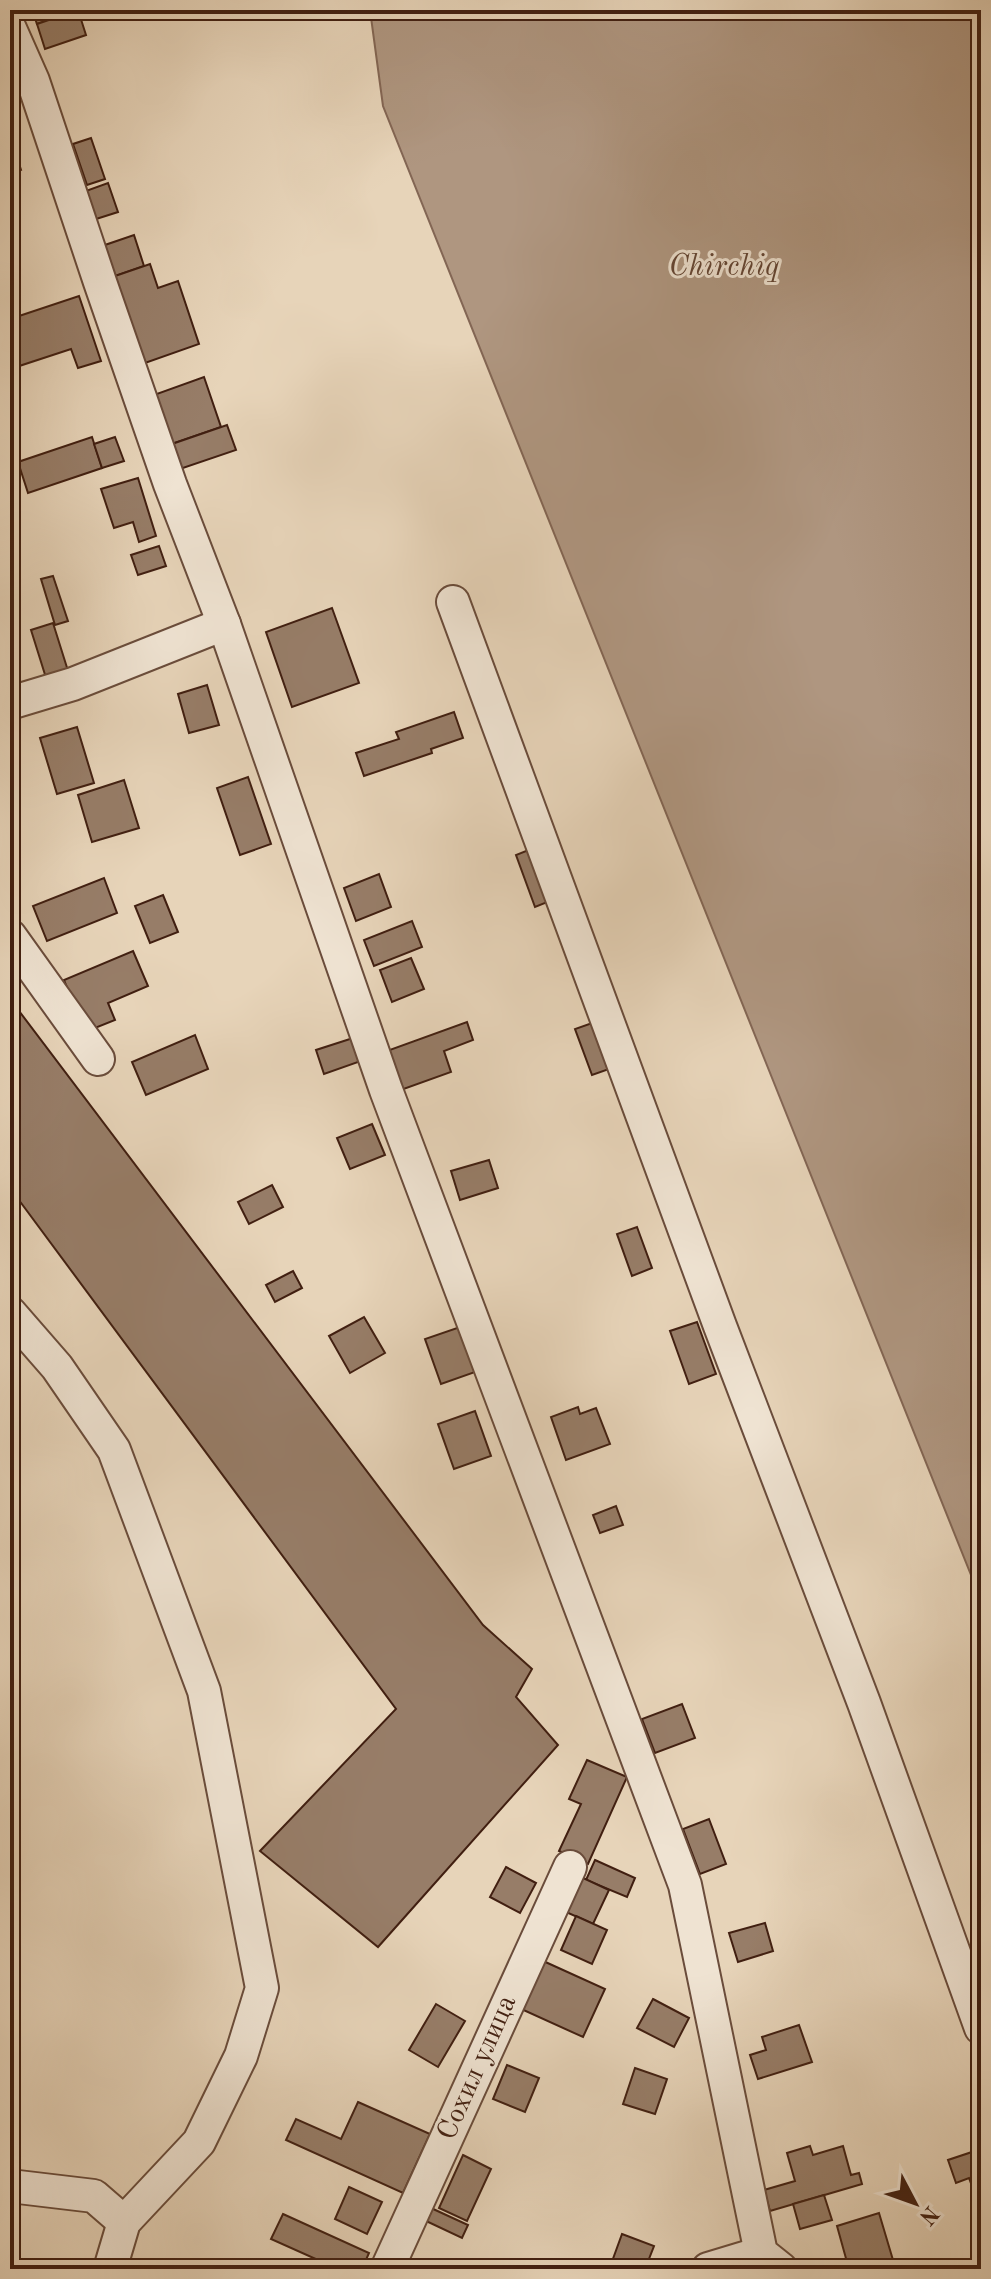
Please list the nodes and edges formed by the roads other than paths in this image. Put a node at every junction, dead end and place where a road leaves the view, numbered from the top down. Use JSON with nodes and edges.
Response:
{"nodes":[{"id":1,"x":10,"y":29,"type":"edge"},
{"id":2,"x":453,"y":602,"type":"dead end"},
{"id":3,"x":224,"y":624,"type":"junction"},
{"id":4,"x":10,"y":703,"type":"edge"},
{"id":5,"x":10,"y":936,"type":"edge"},
{"id":6,"x":98,"y":1059,"type":"dead end"},
{"id":7,"x":10,"y":1313,"type":"edge"},
{"id":8,"x":570,"y":1867,"type":"dead end"},
{"id":9,"x":981,"y":2028,"type":"edge"},
{"id":10,"x":10,"y":2186,"type":"edge"},
{"id":11,"x":124,"y":2222,"type":"junction"},
{"id":12,"x":771,"y":2261,"type":"edge"},
{"id":13,"x":110,"y":2266,"type":"edge"},
{"id":14,"x":387,"y":2269,"type":"edge"},
{"id":15,"x":708,"y":2269,"type":"edge"}],
"edges":[{"from":1,"to":3,"type":"street"},
{"from":2,"to":9,"type":"street"},
{"from":3,"to":4,"type":"street"},
{"from":3,"to":12,"type":"street"},
{"from":5,"to":6,"type":"street"},
{"from":7,"to":11,"type":"street"},
{"from":8,"to":14,"type":"street","name":"Сохил улица"},
{"from":10,"to":11,"type":"street"},
{"from":11,"to":13,"type":"street"},
{"from":12,"to":15,"type":"street"}]}
